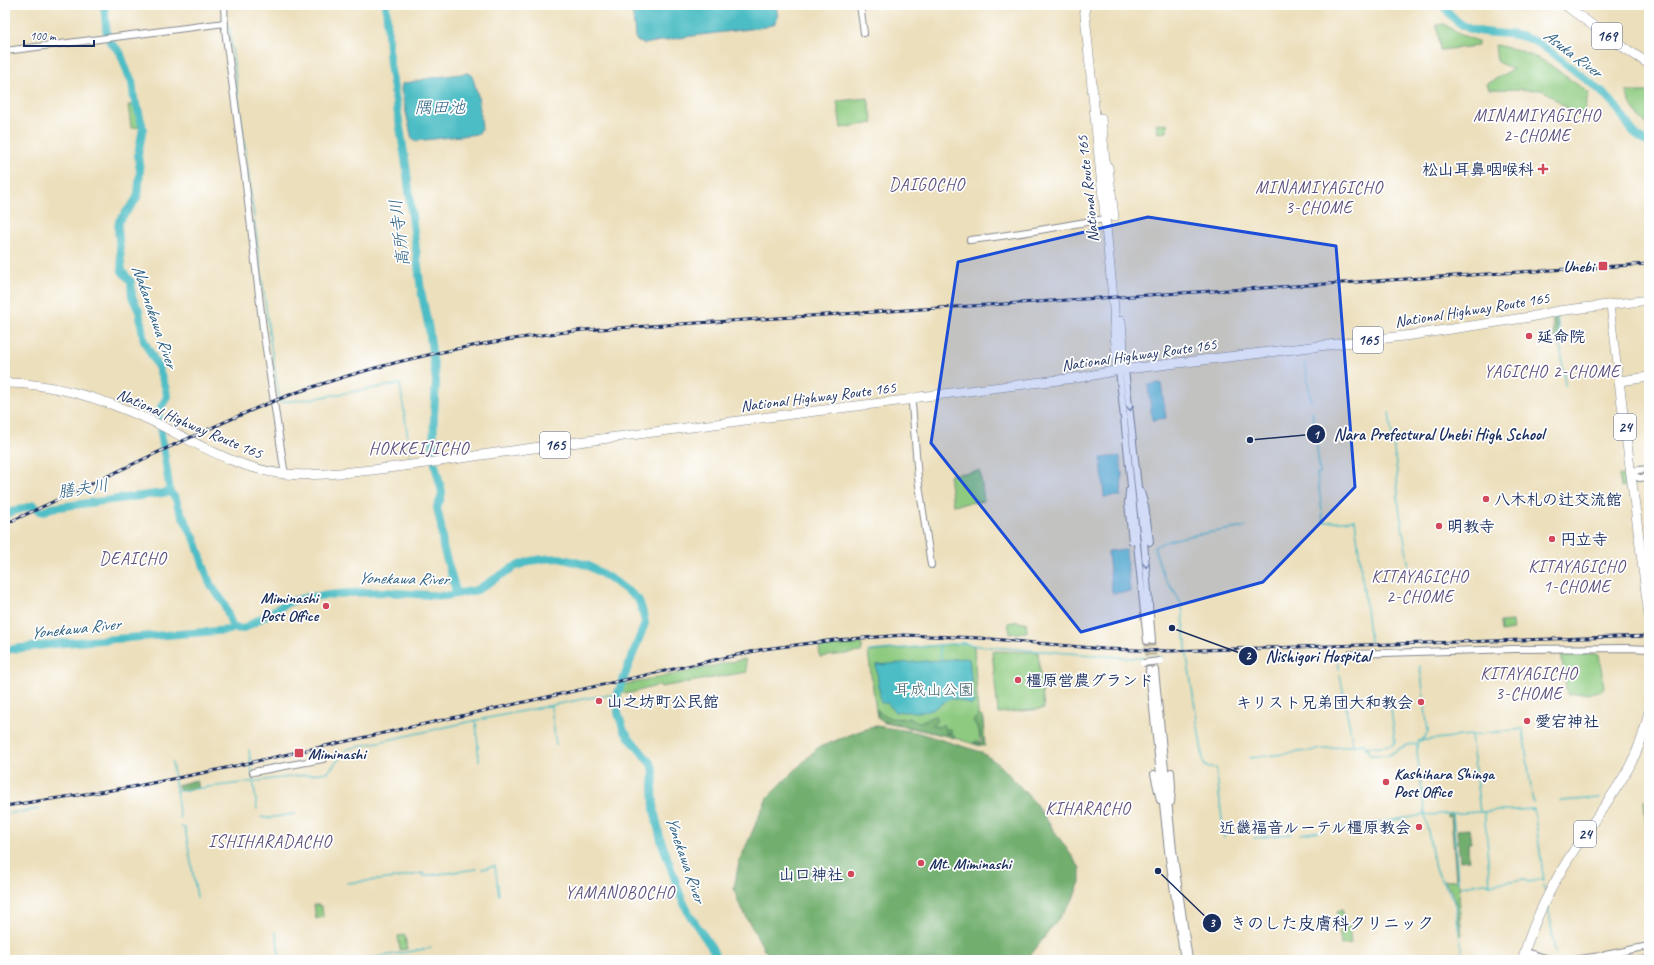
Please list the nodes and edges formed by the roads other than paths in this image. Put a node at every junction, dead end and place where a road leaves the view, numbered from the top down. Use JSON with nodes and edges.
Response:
{"nodes":[{"id":1,"x":224,"y":5,"type":"edge"},
{"id":2,"x":860,"y":5,"type":"edge"},
{"id":3,"x":1084,"y":5,"type":"edge"},
{"id":4,"x":1088,"y":5,"type":"edge"},
{"id":5,"x":1566,"y":5,"type":"edge"},
{"id":6,"x":225,"y":22,"type":"junction"},
{"id":7,"x":864,"y":33,"type":"dead end"},
{"id":8,"x":5,"y":51,"type":"edge"},
{"id":9,"x":1649,"y":64,"type":"edge"},
{"id":10,"x":1104,"y":146,"type":"junction"},
{"id":11,"x":1114,"y":217,"type":"dead end"},
{"id":12,"x":1103,"y":219,"type":"junction"},
{"id":13,"x":970,"y":240,"type":"dead end"},
{"id":14,"x":1649,"y":300,"type":"edge"},
{"id":15,"x":1610,"y":305,"type":"junction"},
{"id":16,"x":1122,"y":370,"type":"junction"},
{"id":17,"x":1649,"y":377,"type":"edge"},
{"id":18,"x":1619,"y":381,"type":"junction"},
{"id":19,"x":5,"y":383,"type":"edge"},
{"id":20,"x":913,"y":399,"type":"junction"},
{"id":21,"x":1130,"y":467,"type":"junction"},
{"id":22,"x":1649,"y":469,"type":"edge"},
{"id":23,"x":1136,"y":473,"type":"junction"},
{"id":24,"x":1631,"y":473,"type":"junction"},
{"id":25,"x":286,"y":474,"type":"junction"},
{"id":26,"x":1649,"y":477,"type":"edge"},
{"id":27,"x":1132,"y":541,"type":"dead end"},
{"id":28,"x":1150,"y":542,"type":"dead end"},
{"id":29,"x":931,"y":565,"type":"dead end"},
{"id":30,"x":1648,"y":606,"type":"edge"},
{"id":31,"x":1649,"y":616,"type":"edge"},
{"id":32,"x":1649,"y":649,"type":"edge"},
{"id":33,"x":1350,"y":654,"type":"dead end"},
{"id":34,"x":1160,"y":661,"type":"dead end"},
{"id":35,"x":1143,"y":663,"type":"dead end"},
{"id":36,"x":1152,"y":670,"type":"tunnel mouth"},
{"id":37,"x":1649,"y":711,"type":"edge"},
{"id":38,"x":323,"y":758,"type":"dead end"},
{"id":39,"x":253,"y":772,"type":"dead end"},
{"id":40,"x":1171,"y":772,"type":"dead end"},
{"id":41,"x":1154,"y":774,"type":"dead end"},
{"id":42,"x":1167,"y":819,"type":"junction"},
{"id":43,"x":1649,"y":946,"type":"edge"},
{"id":44,"x":1524,"y":956,"type":"edge"},
{"id":45,"x":1184,"y":960,"type":"edge"},
{"id":46,"x":1189,"y":960,"type":"edge"}],
"edges":[{"from":1,"to":6,"type":"street"},
{"from":2,"to":7,"type":"street"},
{"from":3,"to":12,"type":"highway","name":"National Route 165"},
{"from":4,"to":10,"type":"highway","name":"National Route 165"},
{"from":5,"to":9,"type":"highway","number":"169"},
{"from":6,"to":8,"type":"street"},
{"from":6,"to":25,"type":"street"},
{"from":10,"to":11,"type":"highway"},
{"from":10,"to":16,"type":"highway","name":"National Route 165"},
{"from":12,"to":13,"type":"street"},
{"from":12,"to":16,"type":"highway","name":"National Route 165"},
{"from":14,"to":15,"type":"highway","name":"National Highway Route 165","number":"165"},
{"from":15,"to":16,"type":"highway","name":"National Highway Route 165","number":"165"},
{"from":15,"to":18,"type":"main road"},
{"from":16,"to":20,"type":"highway","name":"National Highway Route 165","number":"165"},
{"from":16,"to":21,"type":"street"},
{"from":16,"to":23,"type":"street","one_way":true},
{"from":17,"to":18,"type":"highway"},
{"from":18,"to":24,"type":"highway","number":"24"},
{"from":19,"to":25,"type":"highway","name":"National Highway Route 165","number":"165"},
{"from":20,"to":25,"type":"highway","name":"National Highway Route 165","number":"165"},
{"from":20,"to":29,"type":"street"},
{"from":23,"to":21,"type":"street","one_way":true},
{"from":21,"to":27,"type":"street"},
{"from":22,"to":24,"type":"street"},
{"from":23,"to":28,"type":"street"},
{"from":24,"to":26,"type":"street"},
{"from":24,"to":30,"type":"highway","number":"24"},
{"from":30,"to":31,"type":"highway","number":"24"},
{"from":32,"to":33,"type":"street"},
{"from":34,"to":35,"type":"street","bridge":true},
{"from":36,"to":42,"type":"street"},
{"from":37,"to":44,"type":"highway","number":"24"},
{"from":38,"to":39,"type":"street"},
{"from":40,"to":42,"type":"street"},
{"from":41,"to":42,"type":"street"},
{"from":42,"to":45,"type":"street"},
{"from":42,"to":46,"type":"street"},
{"from":43,"to":44,"type":"street"}]}
